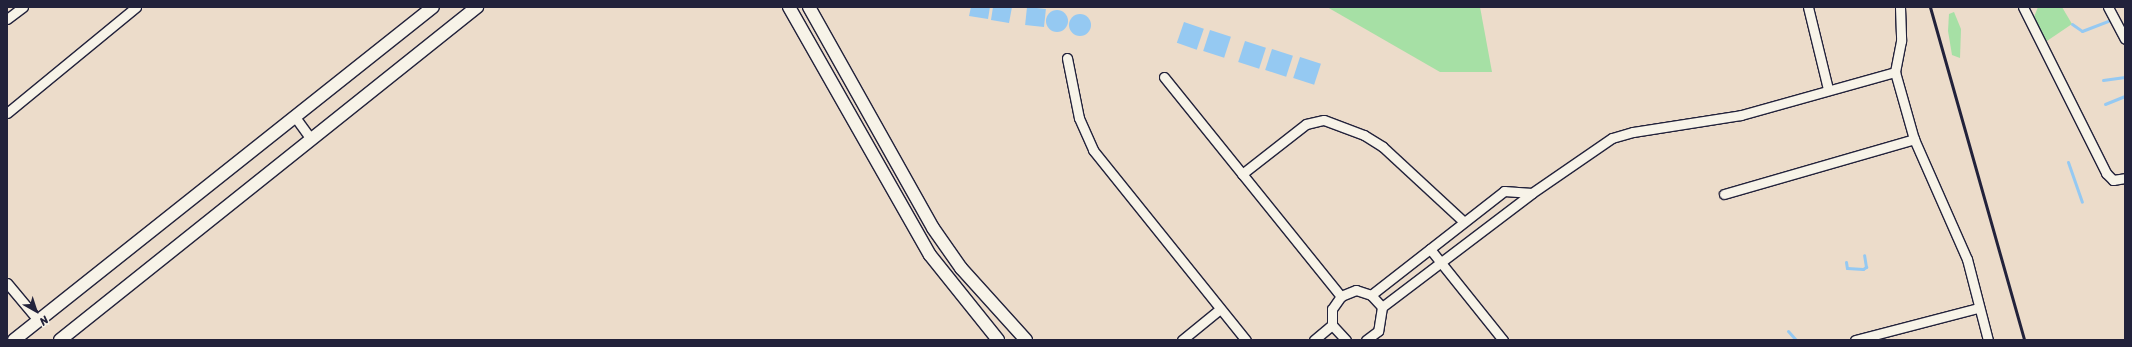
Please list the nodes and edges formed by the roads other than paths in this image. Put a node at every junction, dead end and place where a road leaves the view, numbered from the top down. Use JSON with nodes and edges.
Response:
{"nodes":[{"id":1,"x":23,"y":7,"type":"edge"},
{"id":2,"x":136,"y":7,"type":"edge"},
{"id":3,"x":433,"y":7,"type":"edge"},
{"id":4,"x":477,"y":7,"type":"edge"},
{"id":5,"x":789,"y":7,"type":"edge"},
{"id":6,"x":809,"y":7,"type":"edge"},
{"id":7,"x":1808,"y":7,"type":"edge"},
{"id":8,"x":1900,"y":7,"type":"edge"},
{"id":9,"x":2023,"y":7,"type":"edge"},
{"id":10,"x":2108,"y":7,"type":"edge"},
{"id":11,"x":7,"y":20,"type":"edge"},
{"id":12,"x":2125,"y":39,"type":"edge"},
{"id":13,"x":1067,"y":58,"type":"dead end"},
{"id":14,"x":1894,"y":72,"type":"junction"},
{"id":15,"x":1164,"y":77,"type":"dead end"},
{"id":16,"x":1828,"y":89,"type":"junction"},
{"id":17,"x":7,"y":113,"type":"edge"},
{"id":18,"x":295,"y":117,"type":"junction"},
{"id":19,"x":311,"y":139,"type":"junction"},
{"id":20,"x":1914,"y":140,"type":"junction"},
{"id":21,"x":1242,"y":174,"type":"junction"},
{"id":22,"x":2125,"y":178,"type":"edge"},
{"id":23,"x":1532,"y":193,"type":"junction"},
{"id":24,"x":1724,"y":194,"type":"dead end"},
{"id":25,"x":1464,"y":222,"type":"junction"},
{"id":26,"x":1430,"y":249,"type":"junction"},
{"id":27,"x":1441,"y":262,"type":"junction"},
{"id":28,"x":7,"y":283,"type":"edge"},
{"id":29,"x":1371,"y":295,"type":"junction"},
{"id":30,"x":1341,"y":296,"type":"junction"},
{"id":31,"x":1382,"y":307,"type":"junction"},
{"id":32,"x":1978,"y":308,"type":"junction"},
{"id":33,"x":1220,"y":309,"type":"junction"},
{"id":34,"x":38,"y":320,"type":"junction"},
{"id":35,"x":1332,"y":325,"type":"junction"},
{"id":36,"x":1371,"y":339,"type":"edge"},
{"id":37,"x":14,"y":340,"type":"edge"},
{"id":38,"x":60,"y":340,"type":"edge"},
{"id":39,"x":998,"y":340,"type":"edge"},
{"id":40,"x":1026,"y":340,"type":"edge"},
{"id":41,"x":1182,"y":340,"type":"edge"},
{"id":42,"x":1246,"y":340,"type":"edge"},
{"id":43,"x":1314,"y":340,"type":"edge"},
{"id":44,"x":1343,"y":340,"type":"edge"},
{"id":45,"x":1503,"y":340,"type":"edge"},
{"id":46,"x":1855,"y":340,"type":"edge"},
{"id":47,"x":1988,"y":340,"type":"edge"}],
"edges":[{"from":1,"to":11,"type":"street"},
{"from":2,"to":17,"type":"street"},
{"from":3,"to":18,"type":"street"},
{"from":4,"to":19,"type":"street"},
{"from":5,"to":39,"type":"street"},
{"from":6,"to":40,"type":"street"},
{"from":7,"to":16,"type":"street"},
{"from":8,"to":14,"type":"street"},
{"from":9,"to":22,"type":"street"},
{"from":10,"to":12,"type":"street"},
{"from":13,"to":33,"type":"street"},
{"from":14,"to":16,"type":"street"},
{"from":14,"to":20,"type":"street"},
{"from":15,"to":21,"type":"street"},
{"from":16,"to":23,"type":"street"},
{"from":18,"to":19,"type":"street"},
{"from":18,"to":34,"type":"street"},
{"from":19,"to":38,"type":"street"},
{"from":20,"to":24,"type":"street"},
{"from":20,"to":32,"type":"street"},
{"from":21,"to":25,"type":"street"},
{"from":21,"to":30,"type":"street"},
{"from":23,"to":25,"type":"street"},
{"from":23,"to":27,"type":"street"},
{"from":25,"to":26,"type":"street"},
{"from":26,"to":27,"type":"street"},
{"from":26,"to":29,"type":"street"},
{"from":27,"to":31,"type":"street"},
{"from":27,"to":45,"type":"street"},
{"from":28,"to":34,"type":"street"},
{"from":29,"to":30,"type":"street"},
{"from":29,"to":31,"type":"street"},
{"from":30,"to":35,"type":"street"},
{"from":31,"to":36,"type":"street"},
{"from":32,"to":46,"type":"street"},
{"from":32,"to":47,"type":"street"},
{"from":33,"to":41,"type":"street"},
{"from":33,"to":42,"type":"street"},
{"from":34,"to":37,"type":"street"},
{"from":35,"to":43,"type":"street"},
{"from":35,"to":44,"type":"street"}]}
